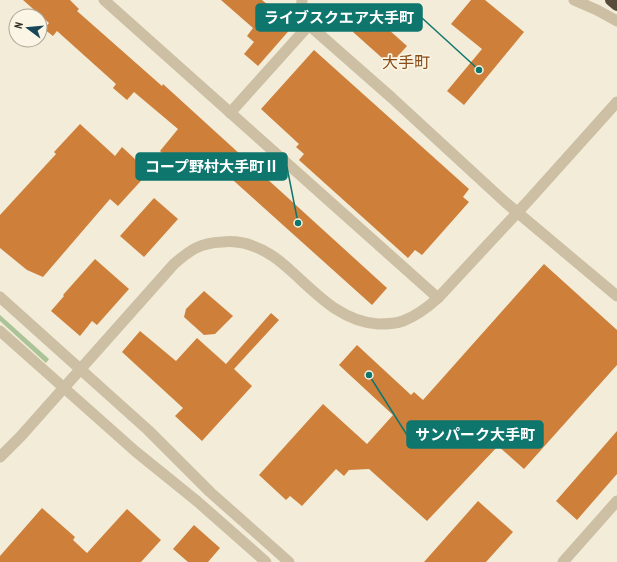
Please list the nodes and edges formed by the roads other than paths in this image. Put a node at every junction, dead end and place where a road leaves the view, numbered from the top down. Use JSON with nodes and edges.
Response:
{"nodes":[{"id":1,"x":104,"y":0,"type":"edge"},
{"id":2,"x":302,"y":0,"type":"edge"},
{"id":3,"x":574,"y":0,"type":"edge"},
{"id":4,"x":610,"y":0,"type":"edge"},
{"id":5,"x":617,"y":4,"type":"edge"},
{"id":6,"x":617,"y":21,"type":"edge"},
{"id":7,"x":309,"y":25,"type":"junction"},
{"id":8,"x":617,"y":102,"type":"edge"},
{"id":9,"x":230,"y":113,"type":"junction"},
{"id":10,"x":518,"y":212,"type":"junction"},
{"id":11,"x":617,"y":296,"type":"edge"},
{"id":12,"x":0,"y":297,"type":"edge"},
{"id":13,"x":438,"y":298,"type":"junction"},
{"id":14,"x":0,"y":331,"type":"edge"},
{"id":15,"x":80,"y":369,"type":"junction"},
{"id":16,"x":64,"y":388,"type":"junction"},
{"id":17,"x":0,"y":457,"type":"edge"},
{"id":18,"x":617,"y":501,"type":"edge"},
{"id":19,"x":266,"y":562,"type":"edge"},
{"id":20,"x":289,"y":562,"type":"edge"},
{"id":21,"x":563,"y":562,"type":"edge"}],
"edges":[{"from":1,"to":9,"type":"street"},
{"from":2,"to":7,"type":"street"},
{"from":3,"to":6,"type":"street"},
{"from":4,"to":5,"type":"highway","bridge":true},
{"from":7,"to":9,"type":"street"},
{"from":7,"to":10,"type":"street"},
{"from":8,"to":10,"type":"street"},
{"from":9,"to":13,"type":"street"},
{"from":10,"to":11,"type":"street"},
{"from":10,"to":13,"type":"street"},
{"from":12,"to":15,"type":"street"},
{"from":13,"to":15,"type":"street"},
{"from":14,"to":16,"type":"street"},
{"from":15,"to":16,"type":"street"},
{"from":15,"to":20,"type":"street"},
{"from":16,"to":17,"type":"street"},
{"from":16,"to":19,"type":"street"},
{"from":18,"to":21,"type":"street"}]}
